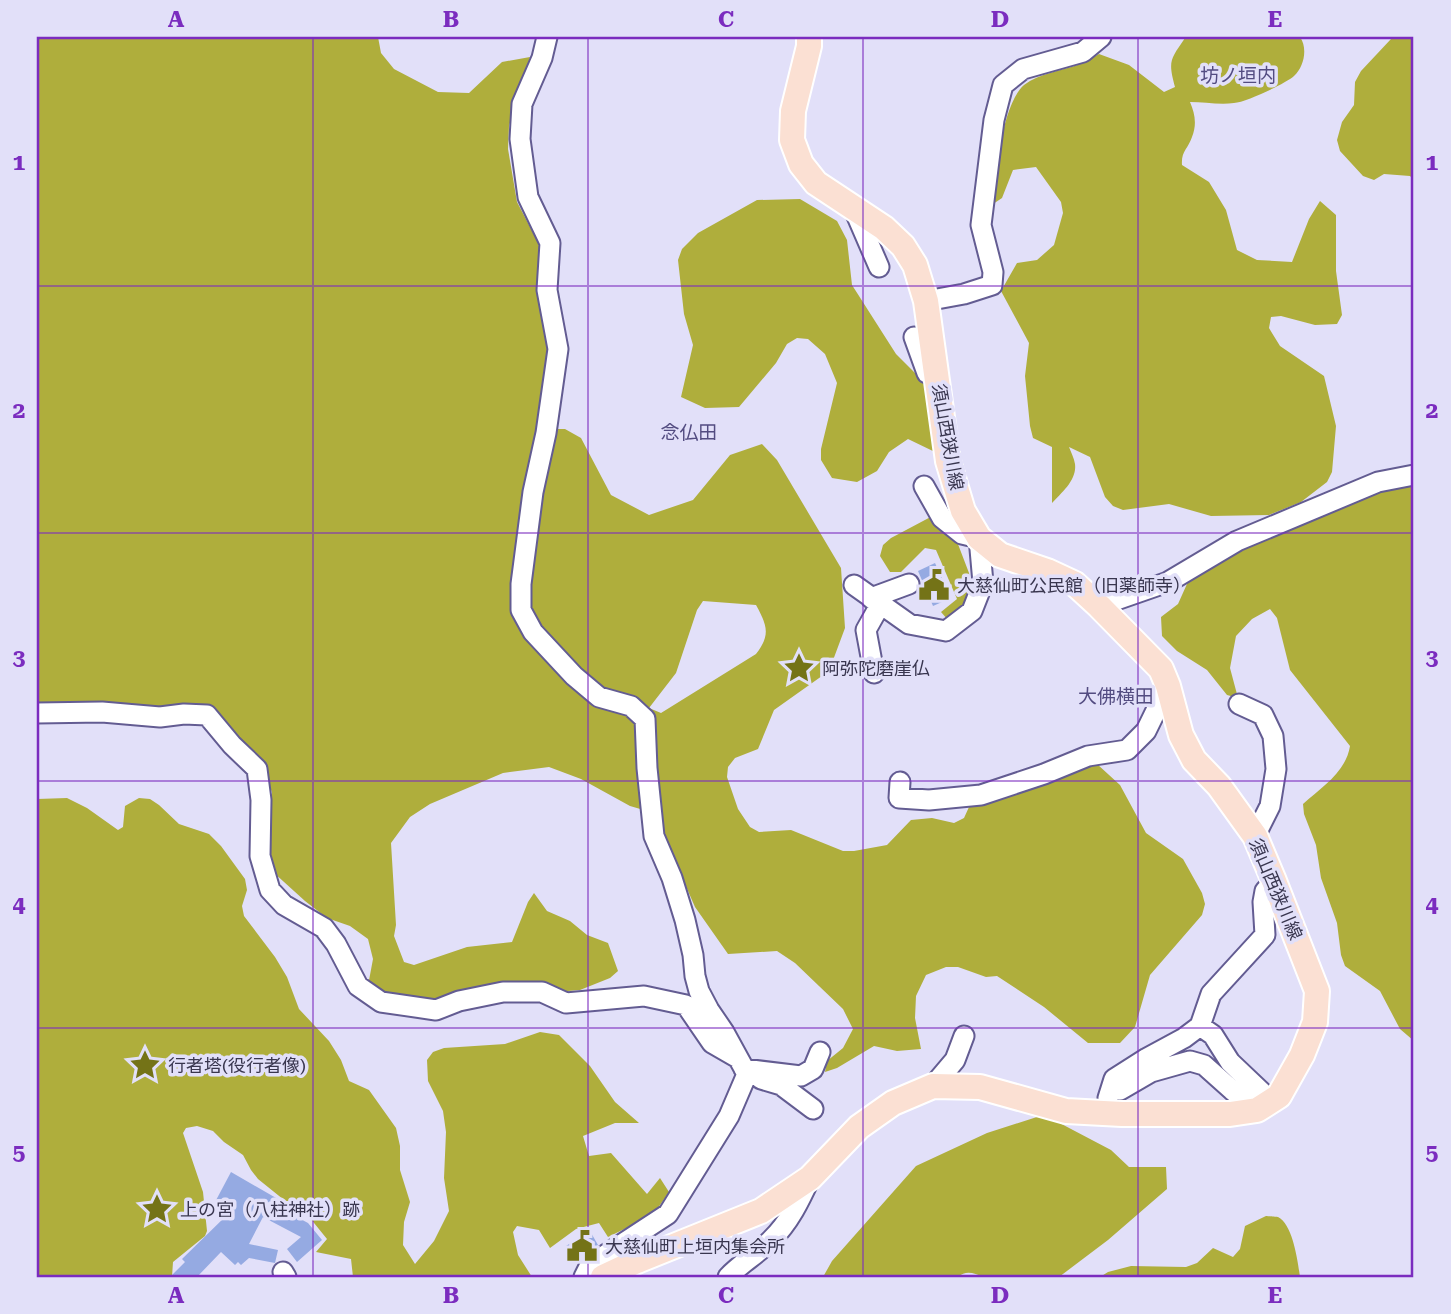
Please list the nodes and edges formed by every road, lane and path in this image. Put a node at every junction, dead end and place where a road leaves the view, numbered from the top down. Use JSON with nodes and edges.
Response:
{"nodes":[{"id":1,"x":547,"y":37,"type":"edge"},
{"id":2,"x":809,"y":37,"type":"edge"},
{"id":3,"x":1101,"y":37,"type":"edge"},
{"id":4,"x":853,"y":207,"type":"junction"},
{"id":5,"x":879,"y":267,"type":"dead end"},
{"id":6,"x":926,"y":301,"type":"junction"},
{"id":7,"x":914,"y":337,"type":"dead end"},
{"id":8,"x":937,"y":378,"type":"junction"},
{"id":9,"x":1414,"y":475,"type":"edge"},
{"id":10,"x":924,"y":486,"type":"dead end"},
{"id":11,"x":979,"y":538,"type":"junction"},
{"id":12,"x":909,"y":584,"type":"dead end"},
{"id":13,"x":854,"y":585,"type":"dead end"},
{"id":14,"x":875,"y":602,"type":"junction"},
{"id":15,"x":1100,"y":606,"type":"junction"},
{"id":16,"x":874,"y":673,"type":"dead end"},
{"id":17,"x":1168,"y":685,"type":"junction"},
{"id":18,"x":1239,"y":704,"type":"dead end"},
{"id":19,"x":37,"y":713,"type":"edge"},
{"id":20,"x":900,"y":782,"type":"dead end"},
{"id":21,"x":1255,"y":836,"type":"junction"},
{"id":22,"x":1274,"y":881,"type":"junction"},
{"id":23,"x":1200,"y":1026,"type":"junction"},
{"id":24,"x":964,"y":1036,"type":"dead end"},
{"id":25,"x":820,"y":1052,"type":"dead end"},
{"id":26,"x":743,"y":1067,"type":"junction"},
{"id":27,"x":933,"y":1086,"type":"junction"},
{"id":28,"x":1100,"y":1105,"type":"junction"},
{"id":29,"x":1264,"y":1106,"type":"junction"},
{"id":30,"x":813,"y":1109,"type":"dead end"},
{"id":31,"x":810,"y":1178,"type":"junction"},
{"id":32,"x":584,"y":1277,"type":"edge"},
{"id":33,"x":603,"y":1277,"type":"edge"},
{"id":34,"x":728,"y":1277,"type":"edge"}],
"edges":[{"from":1,"to":26,"type":"street"},
{"from":2,"to":4,"type":"main road","name":"須山西狭川線"},
{"from":3,"to":6,"type":"street"},
{"from":4,"to":5,"type":"street"},
{"from":4,"to":6,"type":"main road","name":"須山西狭川線"},
{"from":6,"to":8,"type":"main road","name":"須山西狭川線"},
{"from":7,"to":8,"type":"street"},
{"from":8,"to":11,"type":"main road","name":"須山西狭川線"},
{"from":9,"to":15,"type":"street"},
{"from":10,"to":11,"type":"street"},
{"from":11,"to":14,"type":"street"},
{"from":11,"to":15,"type":"main road","name":"須山西狭川線"},
{"from":12,"to":14,"type":"street"},
{"from":13,"to":14,"type":"street"},
{"from":14,"to":16,"type":"street"},
{"from":15,"to":17,"type":"main road","name":"須山西狭川線"},
{"from":17,"to":20,"type":"street"},
{"from":17,"to":21,"type":"main road","name":"須山西狭川線"},
{"from":18,"to":21,"type":"street"},
{"from":19,"to":26,"type":"street"},
{"from":21,"to":22,"type":"main road","name":"須山西狭川線"},
{"from":22,"to":23,"type":"street"},
{"from":22,"to":29,"type":"main road","name":"須山西狭川線"},
{"from":23,"to":28,"type":"street"},
{"from":23,"to":29,"type":"street"},
{"from":24,"to":27,"type":"street"},
{"from":25,"to":26,"type":"street"},
{"from":26,"to":30,"type":"street"},
{"from":26,"to":32,"type":"street"},
{"from":27,"to":28,"type":"main road"},
{"from":27,"to":31,"type":"main road"},
{"from":28,"to":29,"type":"main road"},
{"from":28,"to":29,"type":"street"},
{"from":31,"to":33,"type":"main road"},
{"from":31,"to":34,"type":"street"}]}
